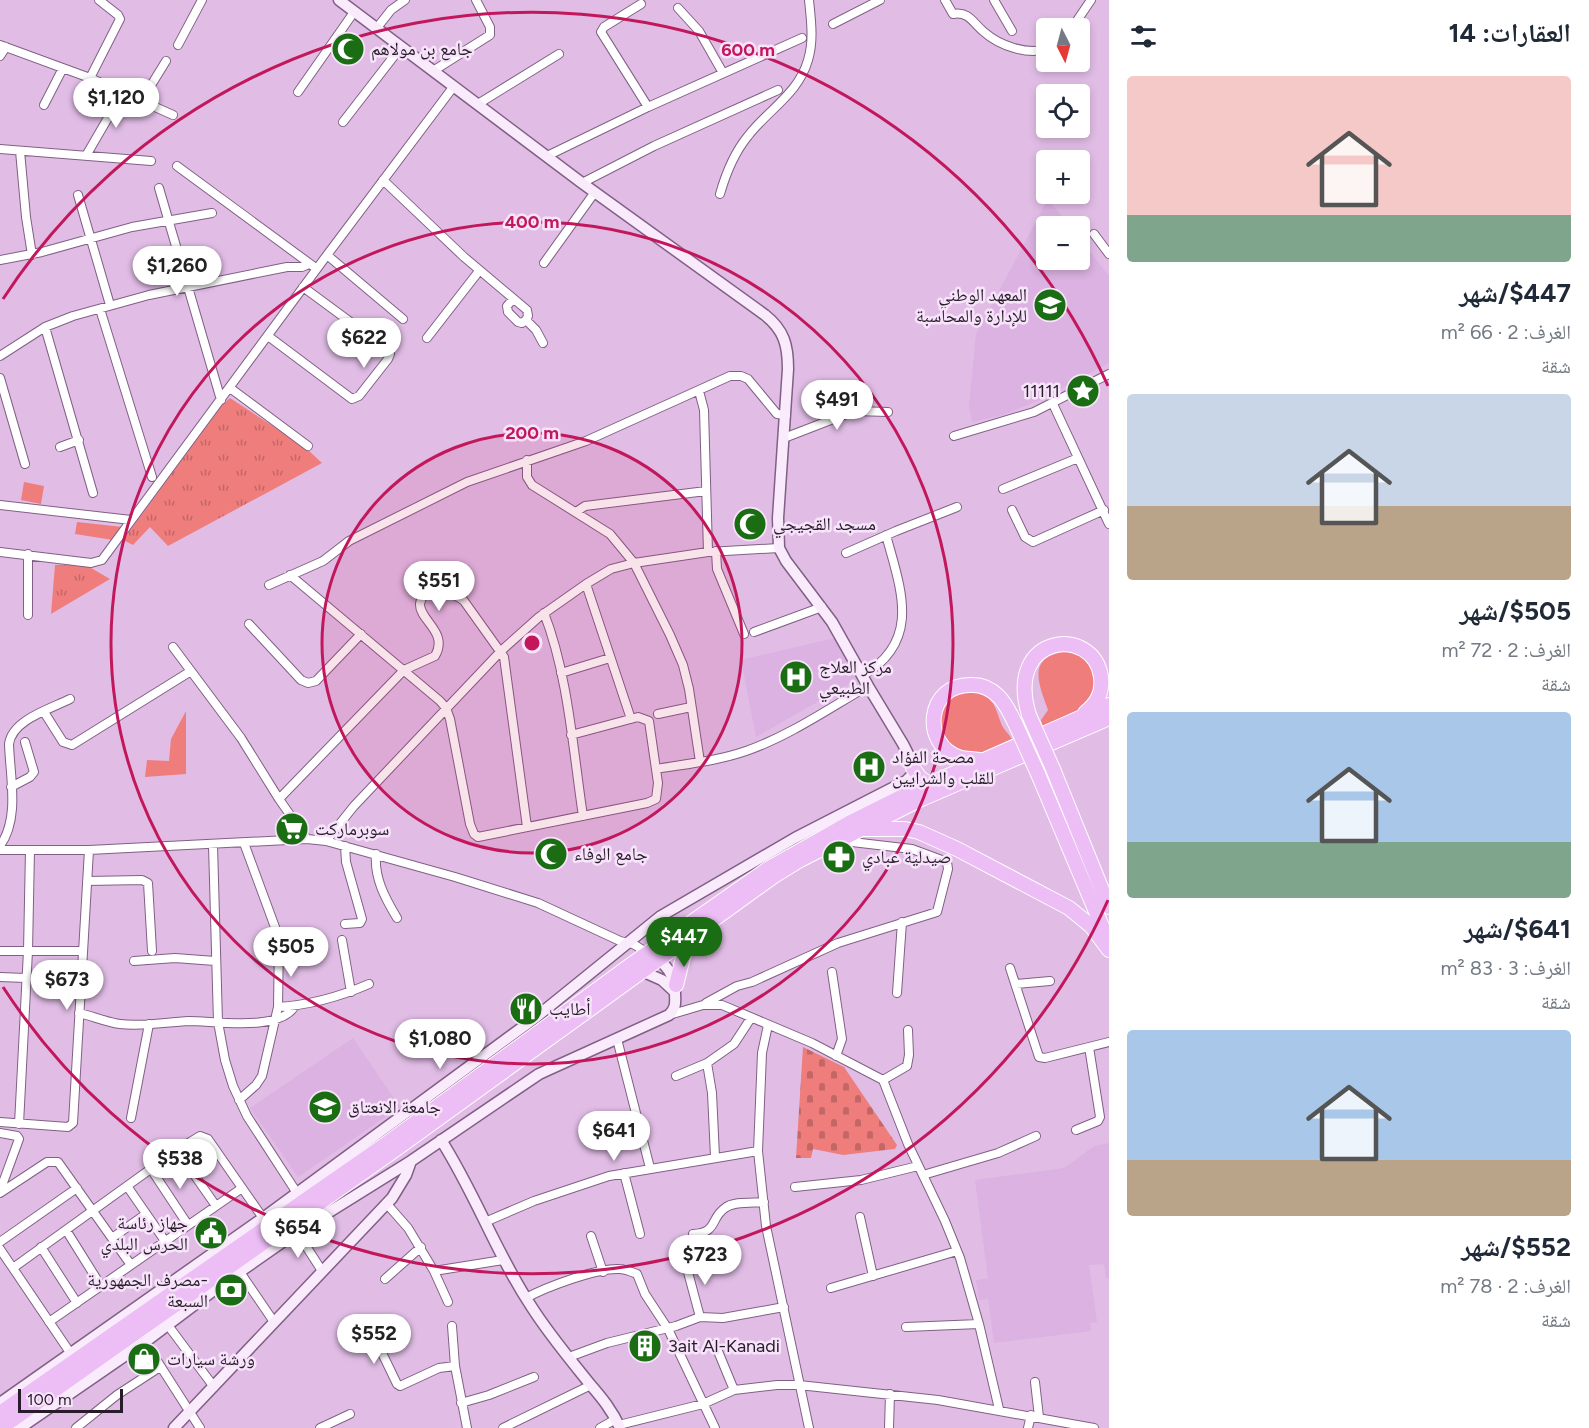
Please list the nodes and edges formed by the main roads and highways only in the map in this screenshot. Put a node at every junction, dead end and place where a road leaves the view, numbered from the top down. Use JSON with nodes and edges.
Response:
{"nodes":[{"id":1,"x":1109,"y":705,"type":"edge"},
{"id":2,"x":1080,"y":717,"type":"junction"},
{"id":3,"x":1109,"y":718,"type":"edge"},
{"id":4,"x":981,"y":760,"type":"junction"},
{"id":5,"x":913,"y":768,"type":"road end"},
{"id":6,"x":930,"y":784,"type":"junction"},
{"id":7,"x":854,"y":832,"type":"junction"},
{"id":8,"x":1109,"y":907,"type":"edge"},
{"id":9,"x":688,"y":938,"type":"junction"},
{"id":10,"x":1109,"y":943,"type":"edge"},
{"id":11,"x":1109,"y":950,"type":"edge"},
{"id":12,"x":628,"y":954,"type":"junction"},
{"id":13,"x":653,"y":956,"type":"junction"},
{"id":14,"x":675,"y":989,"type":"road end"},
{"id":15,"x":0,"y":1413,"type":"edge"},
{"id":16,"x":1,"y":1428,"type":"edge"}],
"edges":[{"from":1,"to":2,"type":"highway"},
{"from":2,"to":4,"type":"highway"},
{"from":2,"to":8,"type":"highway","bridge":true},
{"from":3,"to":7,"type":"highway"},
{"from":4,"to":6,"type":"highway"},
{"from":4,"to":10,"type":"highway","bridge":true},
{"from":5,"to":6,"type":"highway"},
{"from":6,"to":13,"type":"highway"},
{"from":7,"to":9,"type":"highway"},
{"from":7,"to":11,"type":"highway"},
{"from":9,"to":13,"type":"highway"},
{"from":9,"to":14,"type":"highway"},
{"from":12,"to":13,"type":"highway"},
{"from":12,"to":15,"type":"highway"},
{"from":12,"to":16,"type":"highway"}]}
